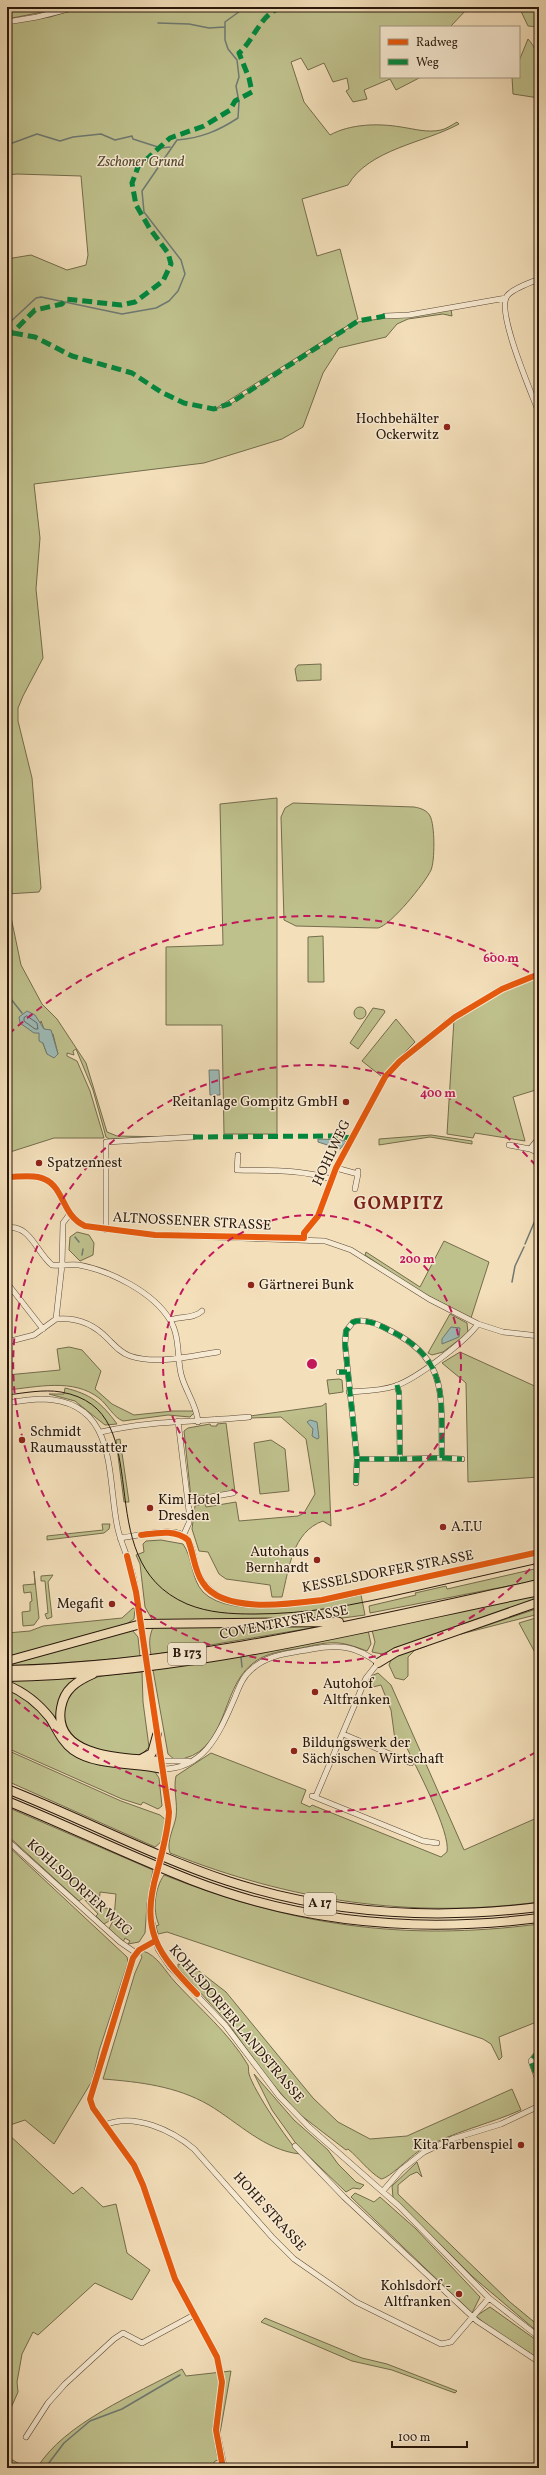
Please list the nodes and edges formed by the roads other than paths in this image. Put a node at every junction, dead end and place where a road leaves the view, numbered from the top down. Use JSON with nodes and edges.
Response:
{"nodes":[{"id":1,"x":76,"y":7,"type":"edge"},
{"id":2,"x":7,"y":22,"type":"edge"},
{"id":3,"x":539,"y":279,"type":"edge"},
{"id":4,"x":506,"y":298,"type":"junction"},
{"id":5,"x":385,"y":316,"type":"dead end"},
{"id":6,"x":539,"y":413,"type":"edge"},
{"id":7,"x":539,"y":974,"type":"edge"},
{"id":8,"x":446,"y":1023,"type":"dead end"},
{"id":9,"x":385,"y":1077,"type":"dead end"},
{"id":10,"x":193,"y":1137,"type":"dead end"},
{"id":11,"x":539,"y":1138,"type":"edge"},
{"id":12,"x":509,"y":1146,"type":"dead end"},
{"id":13,"x":530,"y":1149,"type":"junction"},
{"id":14,"x":539,"y":1153,"type":"edge"},
{"id":15,"x":238,"y":1155,"type":"dead end"},
{"id":16,"x":336,"y":1168,"type":"junction"},
{"id":17,"x":7,"y":1177,"type":"edge"},
{"id":18,"x":331,"y":1179,"type":"junction"},
{"id":19,"x":355,"y":1190,"type":"dead end"},
{"id":20,"x":69,"y":1215,"type":"junction"},
{"id":21,"x":7,"y":1228,"type":"edge"},
{"id":22,"x":106,"y":1230,"type":"junction"},
{"id":23,"x":304,"y":1238,"type":"junction"},
{"id":24,"x":62,"y":1265,"type":"junction"},
{"id":25,"x":7,"y":1283,"type":"edge"},
{"id":26,"x":202,"y":1311,"type":"dead end"},
{"id":27,"x":56,"y":1319,"type":"junction"},
{"id":28,"x":170,"y":1320,"type":"junction"},
{"id":29,"x":478,"y":1324,"type":"junction"},
{"id":30,"x":43,"y":1329,"type":"junction"},
{"id":31,"x":539,"y":1336,"type":"edge"},
{"id":32,"x":7,"y":1342,"type":"edge"},
{"id":33,"x":218,"y":1352,"type":"dead end"},
{"id":34,"x":178,"y":1357,"type":"junction"},
{"id":35,"x":430,"y":1364,"type":"junction"},
{"id":36,"x":339,"y":1372,"type":"dead end"},
{"id":37,"x":347,"y":1372,"type":"junction"},
{"id":38,"x":396,"y":1385,"type":"junction"},
{"id":39,"x":349,"y":1392,"type":"junction"},
{"id":40,"x":7,"y":1403,"type":"edge"},
{"id":41,"x":249,"y":1417,"type":"dead end"},
{"id":42,"x":178,"y":1421,"type":"junction"},
{"id":43,"x":198,"y":1422,"type":"junction"},
{"id":44,"x":101,"y":1432,"type":"junction"},
{"id":45,"x":442,"y":1458,"type":"junction"},
{"id":46,"x":357,"y":1459,"type":"junction"},
{"id":47,"x":400,"y":1459,"type":"junction"},
{"id":48,"x":462,"y":1459,"type":"dead end"},
{"id":49,"x":356,"y":1483,"type":"dead end"},
{"id":50,"x":233,"y":1493,"type":"dead end"},
{"id":51,"x":188,"y":1501,"type":"junction"},
{"id":52,"x":183,"y":1536,"type":"junction"},
{"id":53,"x":120,"y":1538,"type":"junction"},
{"id":54,"x":539,"y":1552,"type":"edge"},
{"id":55,"x":539,"y":1584,"type":"edge"},
{"id":56,"x":539,"y":1591,"type":"edge"},
{"id":57,"x":539,"y":1602,"type":"edge"},
{"id":58,"x":366,"y":1620,"type":"junction"},
{"id":59,"x":141,"y":1624,"type":"junction"},
{"id":60,"x":7,"y":1661,"type":"edge"},
{"id":61,"x":378,"y":1663,"type":"junction"},
{"id":62,"x":7,"y":1670,"type":"edge"},
{"id":63,"x":102,"y":1671,"type":"junction"},
{"id":64,"x":7,"y":1677,"type":"edge"},
{"id":65,"x":7,"y":1685,"type":"edge"},
{"id":66,"x":343,"y":1734,"type":"junction"},
{"id":67,"x":157,"y":1736,"type":"junction"},
{"id":68,"x":141,"y":1759,"type":"junction"},
{"id":69,"x":411,"y":1763,"type":"dead end"},
{"id":70,"x":162,"y":1765,"type":"junction"},
{"id":71,"x":7,"y":1789,"type":"edge"},
{"id":72,"x":7,"y":1801,"type":"edge"},
{"id":73,"x":7,"y":1840,"type":"edge"},
{"id":74,"x":437,"y":1843,"type":"dead end"},
{"id":75,"x":539,"y":1907,"type":"edge"},
{"id":76,"x":539,"y":1918,"type":"edge"},
{"id":77,"x":155,"y":1941,"type":"junction"},
{"id":78,"x":136,"y":1954,"type":"junction"},
{"id":79,"x":539,"y":2052,"type":"edge"},
{"id":80,"x":539,"y":2083,"type":"edge"},
{"id":81,"x":539,"y":2106,"type":"edge"},
{"id":82,"x":106,"y":2125,"type":"junction"},
{"id":83,"x":295,"y":2146,"type":"dead end"},
{"id":84,"x":383,"y":2191,"type":"junction"},
{"id":85,"x":489,"y":2298,"type":"junction"},
{"id":86,"x":194,"y":2315,"type":"junction"},
{"id":87,"x":472,"y":2317,"type":"junction"},
{"id":88,"x":539,"y":2337,"type":"edge"},
{"id":89,"x":539,"y":2362,"type":"edge"},
{"id":90,"x":26,"y":2437,"type":"dead end"},
{"id":91,"x":223,"y":2468,"type":"edge"}],
"edges":[{"from":1,"to":2,"type":"street"},
{"from":3,"to":4,"type":"street"},
{"from":4,"to":5,"type":"street"},
{"from":4,"to":6,"type":"street"},
{"from":7,"to":8,"type":"street"},
{"from":9,"to":16,"type":"street","name":"HOHLWEG"},
{"from":10,"to":22,"type":"street"},
{"from":11,"to":13,"type":"street"},
{"from":12,"to":13,"type":"street"},
{"from":13,"to":14,"type":"street"},
{"from":15,"to":18,"type":"street"},
{"from":16,"to":18,"type":"street","name":"HOHLWEG"},
{"from":16,"to":19,"type":"street","name":"HOHLWEG"},
{"from":17,"to":20,"type":"street"},
{"from":18,"to":23,"type":"street","name":"HOHLWEG"},
{"from":20,"to":22,"type":"street","name":"ALTNOSSENER STRASSE"},
{"from":20,"to":24,"type":"street"},
{"from":21,"to":24,"type":"street"},
{"from":22,"to":23,"type":"street","name":"ALTNOSSENER STRASSE"},
{"from":23,"to":29,"type":"street","name":"ALTNOSSENER STRASSE"},
{"from":24,"to":27,"type":"street"},
{"from":24,"to":28,"type":"street"},
{"from":25,"to":30,"type":"street"},
{"from":26,"to":28,"type":"street"},
{"from":27,"to":30,"type":"street"},
{"from":27,"to":34,"type":"street"},
{"from":28,"to":34,"type":"street"},
{"from":29,"to":31,"type":"street","name":"ALTNOSSENER STRASSE"},
{"from":29,"to":35,"type":"street"},
{"from":30,"to":32,"type":"street"},
{"from":33,"to":34,"type":"street"},
{"from":34,"to":43,"type":"street"},
{"from":35,"to":37,"type":"street"},
{"from":35,"to":38,"type":"street"},
{"from":35,"to":45,"type":"street"},
{"from":36,"to":37,"type":"street"},
{"from":37,"to":39,"type":"street"},
{"from":38,"to":39,"type":"street"},
{"from":38,"to":47,"type":"street"},
{"from":39,"to":46,"type":"street"},
{"from":40,"to":44,"type":"street"},
{"from":41,"to":43,"type":"street"},
{"from":42,"to":43,"type":"street"},
{"from":42,"to":44,"type":"street"},
{"from":42,"to":51,"type":"street"},
{"from":44,"to":53,"type":"street","name":"KOHLSDORFER LANDSTRASSE"},
{"from":45,"to":47,"type":"street"},
{"from":45,"to":48,"type":"street"},
{"from":46,"to":47,"type":"street"},
{"from":46,"to":49,"type":"street"},
{"from":50,"to":51,"type":"street"},
{"from":51,"to":52,"type":"street"},
{"from":52,"to":53,"type":"street"},
{"from":52,"to":54,"type":"street","name":"KESSELSDORFER STRASSE"},
{"from":53,"to":59,"type":"street","name":"KOHLSDORFER LANDSTRASSE"},
{"from":55,"to":58,"type":"highway","name":"COVENTRYSTRASSE","number":"B 173"},
{"from":56,"to":63,"type":"highway","number":"B 173"},
{"from":57,"to":61,"type":"highway"},
{"from":58,"to":59,"type":"highway"},
{"from":58,"to":62,"type":"highway","name":"COVENTRYSTRASSE","number":"B 173"},
{"from":59,"to":60,"type":"highway"},
{"from":59,"to":67,"type":"street","name":"KOHLSDORFER LANDSTRASSE","bridge":true},
{"from":61,"to":66,"type":"street"},
{"from":61,"to":70,"type":"street"},
{"from":63,"to":64,"type":"highway","number":"B 173"},
{"from":63,"to":68,"type":"highway"},
{"from":65,"to":70,"type":"highway"},
{"from":66,"to":69,"type":"street"},
{"from":66,"to":74,"type":"street"},
{"from":67,"to":68,"type":"highway"},
{"from":67,"to":70,"type":"street","name":"KOHLSDORFER LANDSTRASSE"},
{"from":68,"to":70,"type":"highway"},
{"from":70,"to":77,"type":"street","name":"KOHLSDORFER LANDSTRASSE","bridge":true},
{"from":71,"to":75,"type":"highway","number":"A 17"},
{"from":72,"to":76,"type":"highway","number":"A 17"},
{"from":73,"to":78,"type":"street","name":"KOHLSDORFER WEG"},
{"from":77,"to":78,"type":"street","name":"KOHLSDORFER WEG"},
{"from":77,"to":84,"type":"street","name":"KOHLSDORFER LANDSTRASSE"},
{"from":78,"to":82,"type":"street","name":"KOHLSDORFER WEG"},
{"from":79,"to":80,"type":"street"},
{"from":81,"to":84,"type":"street"},
{"from":82,"to":86,"type":"street","name":"KOHLSDORFER WEG"},
{"from":82,"to":87,"type":"street","name":"HOHE STRASSE"},
{"from":83,"to":87,"type":"street"},
{"from":84,"to":85,"type":"street","name":"KOHLSDORFER LANDSTRASSE"},
{"from":85,"to":87,"type":"street","name":"HOHE STRASSE"},
{"from":85,"to":88,"type":"street","name":"KOHLSDORFER LANDSTRASSE"},
{"from":86,"to":90,"type":"street"},
{"from":86,"to":91,"type":"street","name":"KOHLSDORFER WEG"},
{"from":87,"to":89,"type":"street"}]}
